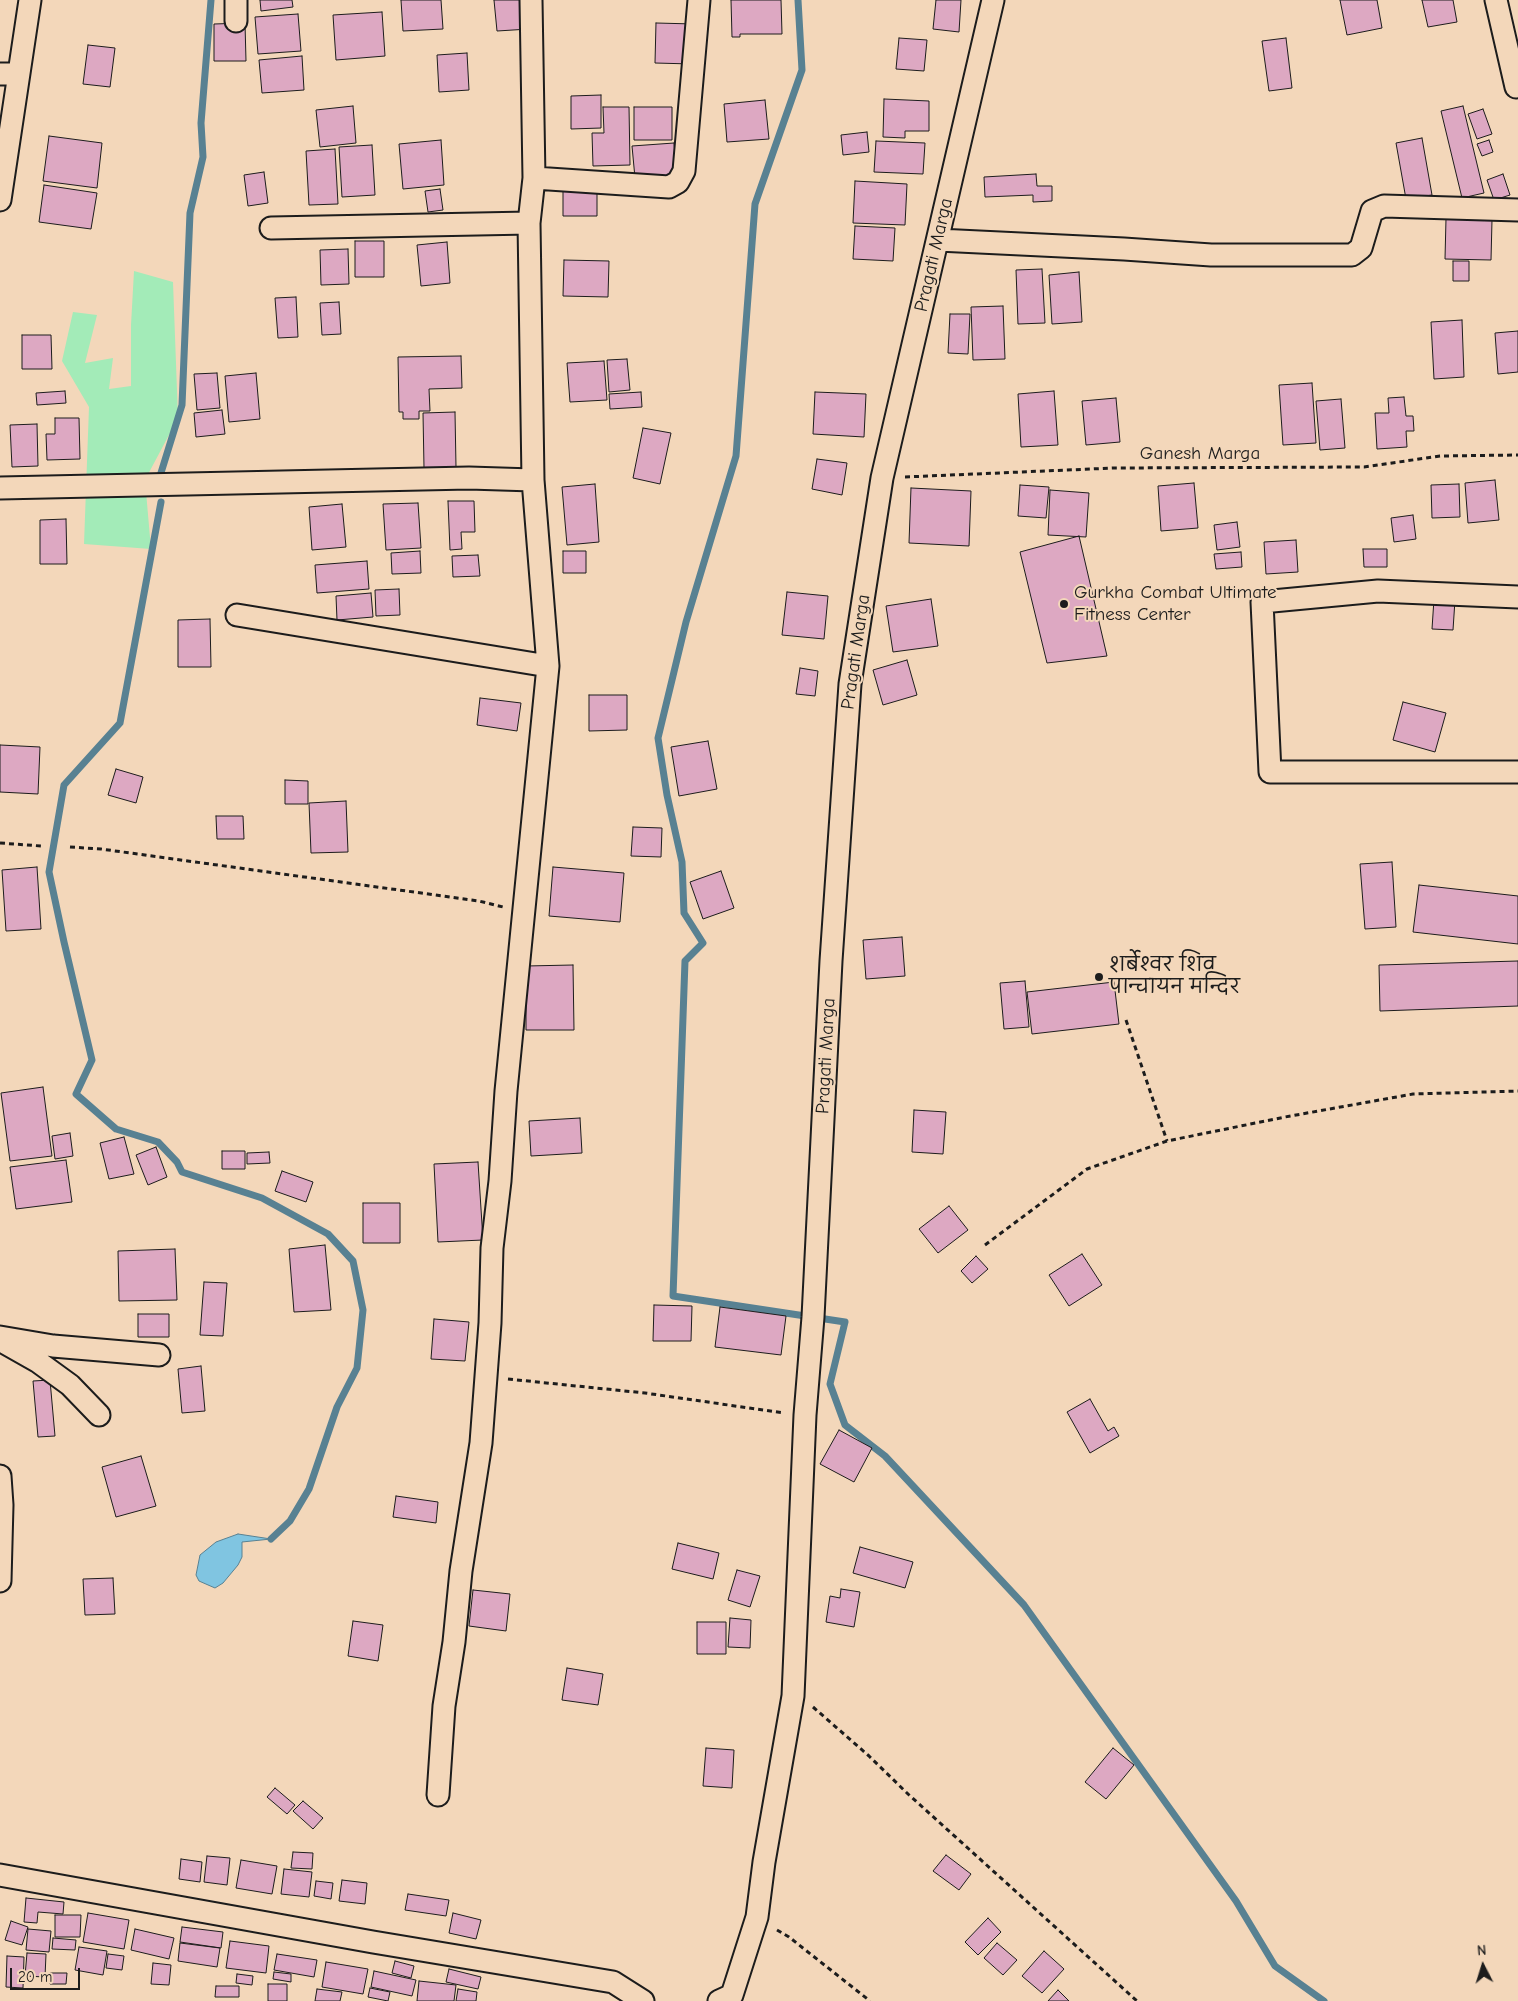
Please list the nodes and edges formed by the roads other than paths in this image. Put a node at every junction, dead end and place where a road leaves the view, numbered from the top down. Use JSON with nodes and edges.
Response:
{"nodes":[{"id":1,"x":30,"y":0,"type":"edge"},
{"id":2,"x":236,"y":0,"type":"edge"},
{"id":3,"x":531,"y":0,"type":"edge"},
{"id":4,"x":699,"y":0,"type":"edge"},
{"id":5,"x":993,"y":0,"type":"edge"},
{"id":6,"x":1496,"y":0,"type":"edge"},
{"id":7,"x":236,"y":21,"type":"dead end"},
{"id":8,"x":9,"y":74,"type":"edge"},
{"id":9,"x":1516,"y":87,"type":"dead end"},
{"id":10,"x":534,"y":178,"type":"junction"},
{"id":11,"x":1,"y":189,"type":"edge"},
{"id":12,"x":1518,"y":210,"type":"edge"},
{"id":13,"x":529,"y":223,"type":"junction"},
{"id":14,"x":271,"y":228,"type":"dead end"},
{"id":15,"x":938,"y":240,"type":"junction"},
{"id":16,"x":533,"y":480,"type":"junction"},
{"id":17,"x":0,"y":488,"type":"edge"},
{"id":18,"x":1518,"y":597,"type":"edge"},
{"id":19,"x":237,"y":615,"type":"dead end"},
{"id":20,"x":548,"y":666,"type":"junction"},
{"id":21,"x":1518,"y":772,"type":"edge"},
{"id":22,"x":0,"y":1339,"type":"edge"},
{"id":23,"x":158,"y":1354,"type":"dead end"},
{"id":24,"x":99,"y":1415,"type":"dead end"},
{"id":25,"x":0,"y":1476,"type":"edge"},
{"id":26,"x":0,"y":1581,"type":"edge"},
{"id":27,"x":438,"y":1795,"type":"dead end"},
{"id":28,"x":0,"y":1875,"type":"edge"},
{"id":29,"x":643,"y":2001,"type":"edge"},
{"id":30,"x":718,"y":2001,"type":"edge"}],
"edges":[{"from":1,"to":8,"type":"street"},
{"from":2,"to":7,"type":"street"},
{"from":3,"to":10,"type":"street"},
{"from":4,"to":10,"type":"street"},
{"from":5,"to":15,"type":"street","name":"Pragati Marga"},
{"from":6,"to":9,"type":"street"},
{"from":8,"to":11,"type":"street"},
{"from":10,"to":13,"type":"street"},
{"from":12,"to":15,"type":"street"},
{"from":13,"to":14,"type":"street"},
{"from":13,"to":16,"type":"street"},
{"from":15,"to":30,"type":"street","name":"Pragati Marga"},
{"from":16,"to":17,"type":"street"},
{"from":16,"to":20,"type":"street"},
{"from":18,"to":21,"type":"street"},
{"from":19,"to":20,"type":"street"},
{"from":20,"to":27,"type":"street"},
{"from":22,"to":23,"type":"street"},
{"from":22,"to":24,"type":"street"},
{"from":25,"to":26,"type":"street"},
{"from":28,"to":29,"type":"street"}]}
